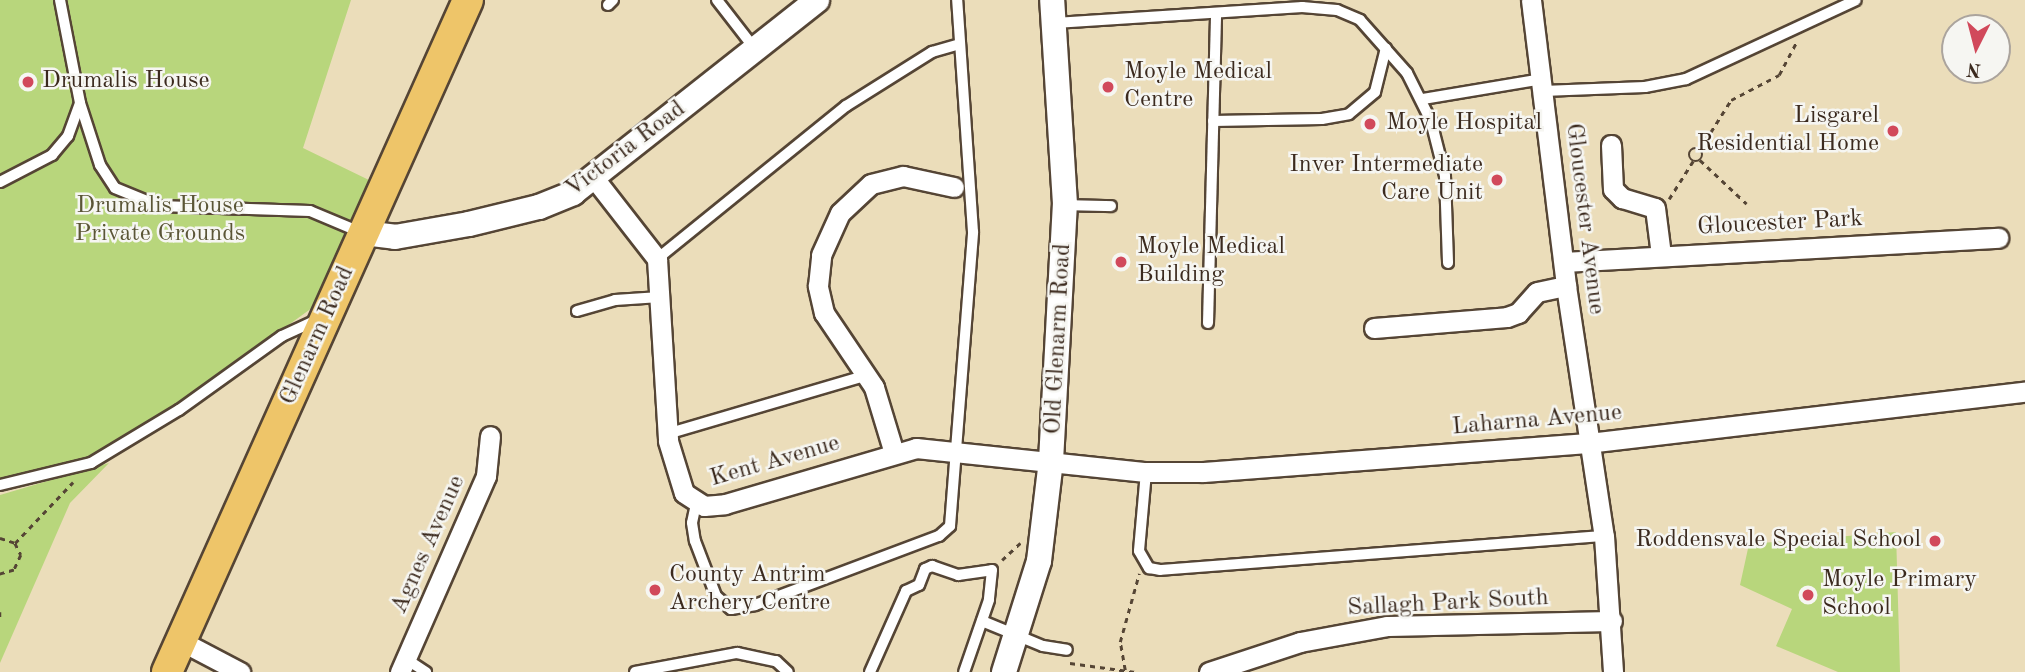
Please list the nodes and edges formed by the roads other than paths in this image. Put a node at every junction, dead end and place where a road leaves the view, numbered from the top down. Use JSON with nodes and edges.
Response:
{"nodes":[{"id":1,"x":60,"y":0,"type":"edge"},
{"id":2,"x":468,"y":0,"type":"edge"},
{"id":3,"x":716,"y":0,"type":"edge"},
{"id":4,"x":957,"y":0,"type":"edge"},
{"id":5,"x":1531,"y":0,"type":"edge"},
{"id":6,"x":1856,"y":0,"type":"edge"},
{"id":7,"x":811,"y":2,"type":"edge"},
{"id":8,"x":1053,"y":11,"type":"edge"},
{"id":9,"x":1216,"y":13,"type":"junction"},
{"id":10,"x":960,"y":44,"type":"junction"},
{"id":11,"x":1387,"y":48,"type":"junction"},
{"id":12,"x":755,"y":50,"type":"junction"},
{"id":13,"x":1543,"y":85,"type":"junction"},
{"id":14,"x":1423,"y":99,"type":"junction"},
{"id":15,"x":80,"y":103,"type":"junction"},
{"id":16,"x":1213,"y":121,"type":"junction"},
{"id":17,"x":1611,"y":145,"type":"dead end"},
{"id":18,"x":594,"y":178,"type":"junction"},
{"id":19,"x":0,"y":182,"type":"edge"},
{"id":20,"x":954,"y":187,"type":"dead end"},
{"id":21,"x":1065,"y":204,"type":"junction"},
{"id":22,"x":1111,"y":206,"type":"dead end"},
{"id":23,"x":364,"y":233,"type":"junction"},
{"id":24,"x":1998,"y":238,"type":"dead end"},
{"id":25,"x":1661,"y":255,"type":"junction"},
{"id":26,"x":657,"y":259,"type":"junction"},
{"id":27,"x":1564,"y":262,"type":"junction"},
{"id":28,"x":1448,"y":263,"type":"dead end"},
{"id":29,"x":1566,"y":286,"type":"junction"},
{"id":30,"x":661,"y":297,"type":"junction"},
{"id":31,"x":577,"y":312,"type":"dead end"},
{"id":32,"x":327,"y":318,"type":"junction"},
{"id":33,"x":1208,"y":323,"type":"dead end"},
{"id":34,"x":1374,"y":328,"type":"dead end"},
{"id":35,"x":867,"y":375,"type":"junction"},
{"id":36,"x":2025,"y":392,"type":"edge"},
{"id":37,"x":667,"y":434,"type":"junction"},
{"id":38,"x":490,"y":436,"type":"dead end"},
{"id":39,"x":1588,"y":443,"type":"junction"},
{"id":40,"x":958,"y":451,"type":"junction"},
{"id":41,"x":894,"y":453,"type":"junction"},
{"id":42,"x":1051,"y":461,"type":"junction"},
{"id":43,"x":1146,"y":472,"type":"junction"},
{"id":44,"x":0,"y":485,"type":"edge"},
{"id":45,"x":696,"y":504,"type":"junction"},
{"id":46,"x":1604,"y":536,"type":"junction"},
{"id":47,"x":982,"y":621,"type":"junction"},
{"id":48,"x":1612,"y":621,"type":"junction"},
{"id":49,"x":1018,"y":635,"type":"junction"},
{"id":50,"x":181,"y":641,"type":"junction"},
{"id":51,"x":1067,"y":650,"type":"dead end"},
{"id":52,"x":403,"y":665,"type":"edge"},
{"id":53,"x":167,"y":672,"type":"edge"},
{"id":54,"x":240,"y":672,"type":"edge"},
{"id":55,"x":426,"y":672,"type":"edge"},
{"id":56,"x":635,"y":672,"type":"edge"},
{"id":57,"x":788,"y":672,"type":"edge"},
{"id":58,"x":870,"y":672,"type":"edge"},
{"id":59,"x":964,"y":672,"type":"edge"},
{"id":60,"x":1004,"y":672,"type":"edge"},
{"id":61,"x":1209,"y":672,"type":"edge"},
{"id":62,"x":1613,"y":672,"type":"edge"}],
"edges":[{"from":1,"to":15,"type":"lane"},
{"from":2,"to":23,"type":"main road","name":"Glenarm Road"},
{"from":3,"to":12,"type":"lane"},
{"from":4,"to":10,"type":"lane"},
{"from":5,"to":13,"type":"street","name":"Gloucester Avenue"},
{"from":6,"to":13,"type":"lane"},
{"from":7,"to":12,"type":"street","name":"Victoria Road"},
{"from":8,"to":9,"type":"lane"},
{"from":8,"to":21,"type":"street","name":"Old Glenarm Road"},
{"from":9,"to":11,"type":"lane"},
{"from":9,"to":16,"type":"lane"},
{"from":10,"to":26,"type":"lane"},
{"from":10,"to":40,"type":"lane"},
{"from":11,"to":14,"type":"lane"},
{"from":11,"to":16,"type":"lane"},
{"from":12,"to":18,"type":"street","name":"Victoria Road"},
{"from":13,"to":14,"type":"lane"},
{"from":13,"to":27,"type":"street","name":"Gloucester Avenue"},
{"from":14,"to":28,"type":"lane"},
{"from":15,"to":19,"type":"lane"},
{"from":15,"to":23,"type":"lane"},
{"from":16,"to":33,"type":"lane"},
{"from":17,"to":25,"type":"street"},
{"from":18,"to":23,"type":"street","name":"Victoria Road"},
{"from":18,"to":26,"type":"street"},
{"from":20,"to":35,"type":"street"},
{"from":21,"to":22,"type":"lane"},
{"from":21,"to":42,"type":"street","name":"Old Glenarm Road"},
{"from":23,"to":32,"type":"main road","name":"Glenarm Road"},
{"from":24,"to":25,"type":"street","name":"Gloucester Park"},
{"from":25,"to":27,"type":"street","name":"Gloucester Park"},
{"from":26,"to":30,"type":"street","name":"Kent Avenue"},
{"from":27,"to":29,"type":"street","name":"Gloucester Avenue"},
{"from":29,"to":34,"type":"street"},
{"from":29,"to":39,"type":"street","name":"Gloucester Avenue"},
{"from":30,"to":31,"type":"lane"},
{"from":30,"to":37,"type":"street","name":"Kent Avenue"},
{"from":32,"to":44,"type":"lane"},
{"from":32,"to":50,"type":"main road","name":"Glenarm Road"},
{"from":35,"to":37,"type":"lane"},
{"from":35,"to":41,"type":"street"},
{"from":36,"to":39,"type":"street","name":"Laharna Avenue"},
{"from":37,"to":45,"type":"street","name":"Kent Avenue"},
{"from":38,"to":52,"type":"street","name":"Agnes Avenue"},
{"from":39,"to":43,"type":"street","name":"Laharna Avenue"},
{"from":39,"to":46,"type":"street","name":"Gloucester Avenue"},
{"from":40,"to":41,"type":"street","name":"Kent Avenue"},
{"from":40,"to":42,"type":"street","name":"Kent Avenue"},
{"from":40,"to":45,"type":"lane"},
{"from":41,"to":45,"type":"street","name":"Kent Avenue"},
{"from":42,"to":43,"type":"street","name":"Laharna Avenue"},
{"from":42,"to":49,"type":"street","name":"Old Glenarm Road"},
{"from":43,"to":46,"type":"lane"},
{"from":46,"to":48,"type":"street","name":"Gloucester Avenue"},
{"from":47,"to":49,"type":"lane"},
{"from":47,"to":58,"type":"lane"},
{"from":47,"to":59,"type":"lane"},
{"from":48,"to":61,"type":"street","name":"Sallagh Park South"},
{"from":48,"to":62,"type":"street","name":"Gloucester Avenue"},
{"from":49,"to":51,"type":"lane"},
{"from":49,"to":60,"type":"street","name":"Old Glenarm Road"},
{"from":50,"to":53,"type":"main road","name":"Glenarm Road"},
{"from":50,"to":54,"type":"street"},
{"from":52,"to":55,"type":"lane"},
{"from":56,"to":57,"type":"lane"}]}
